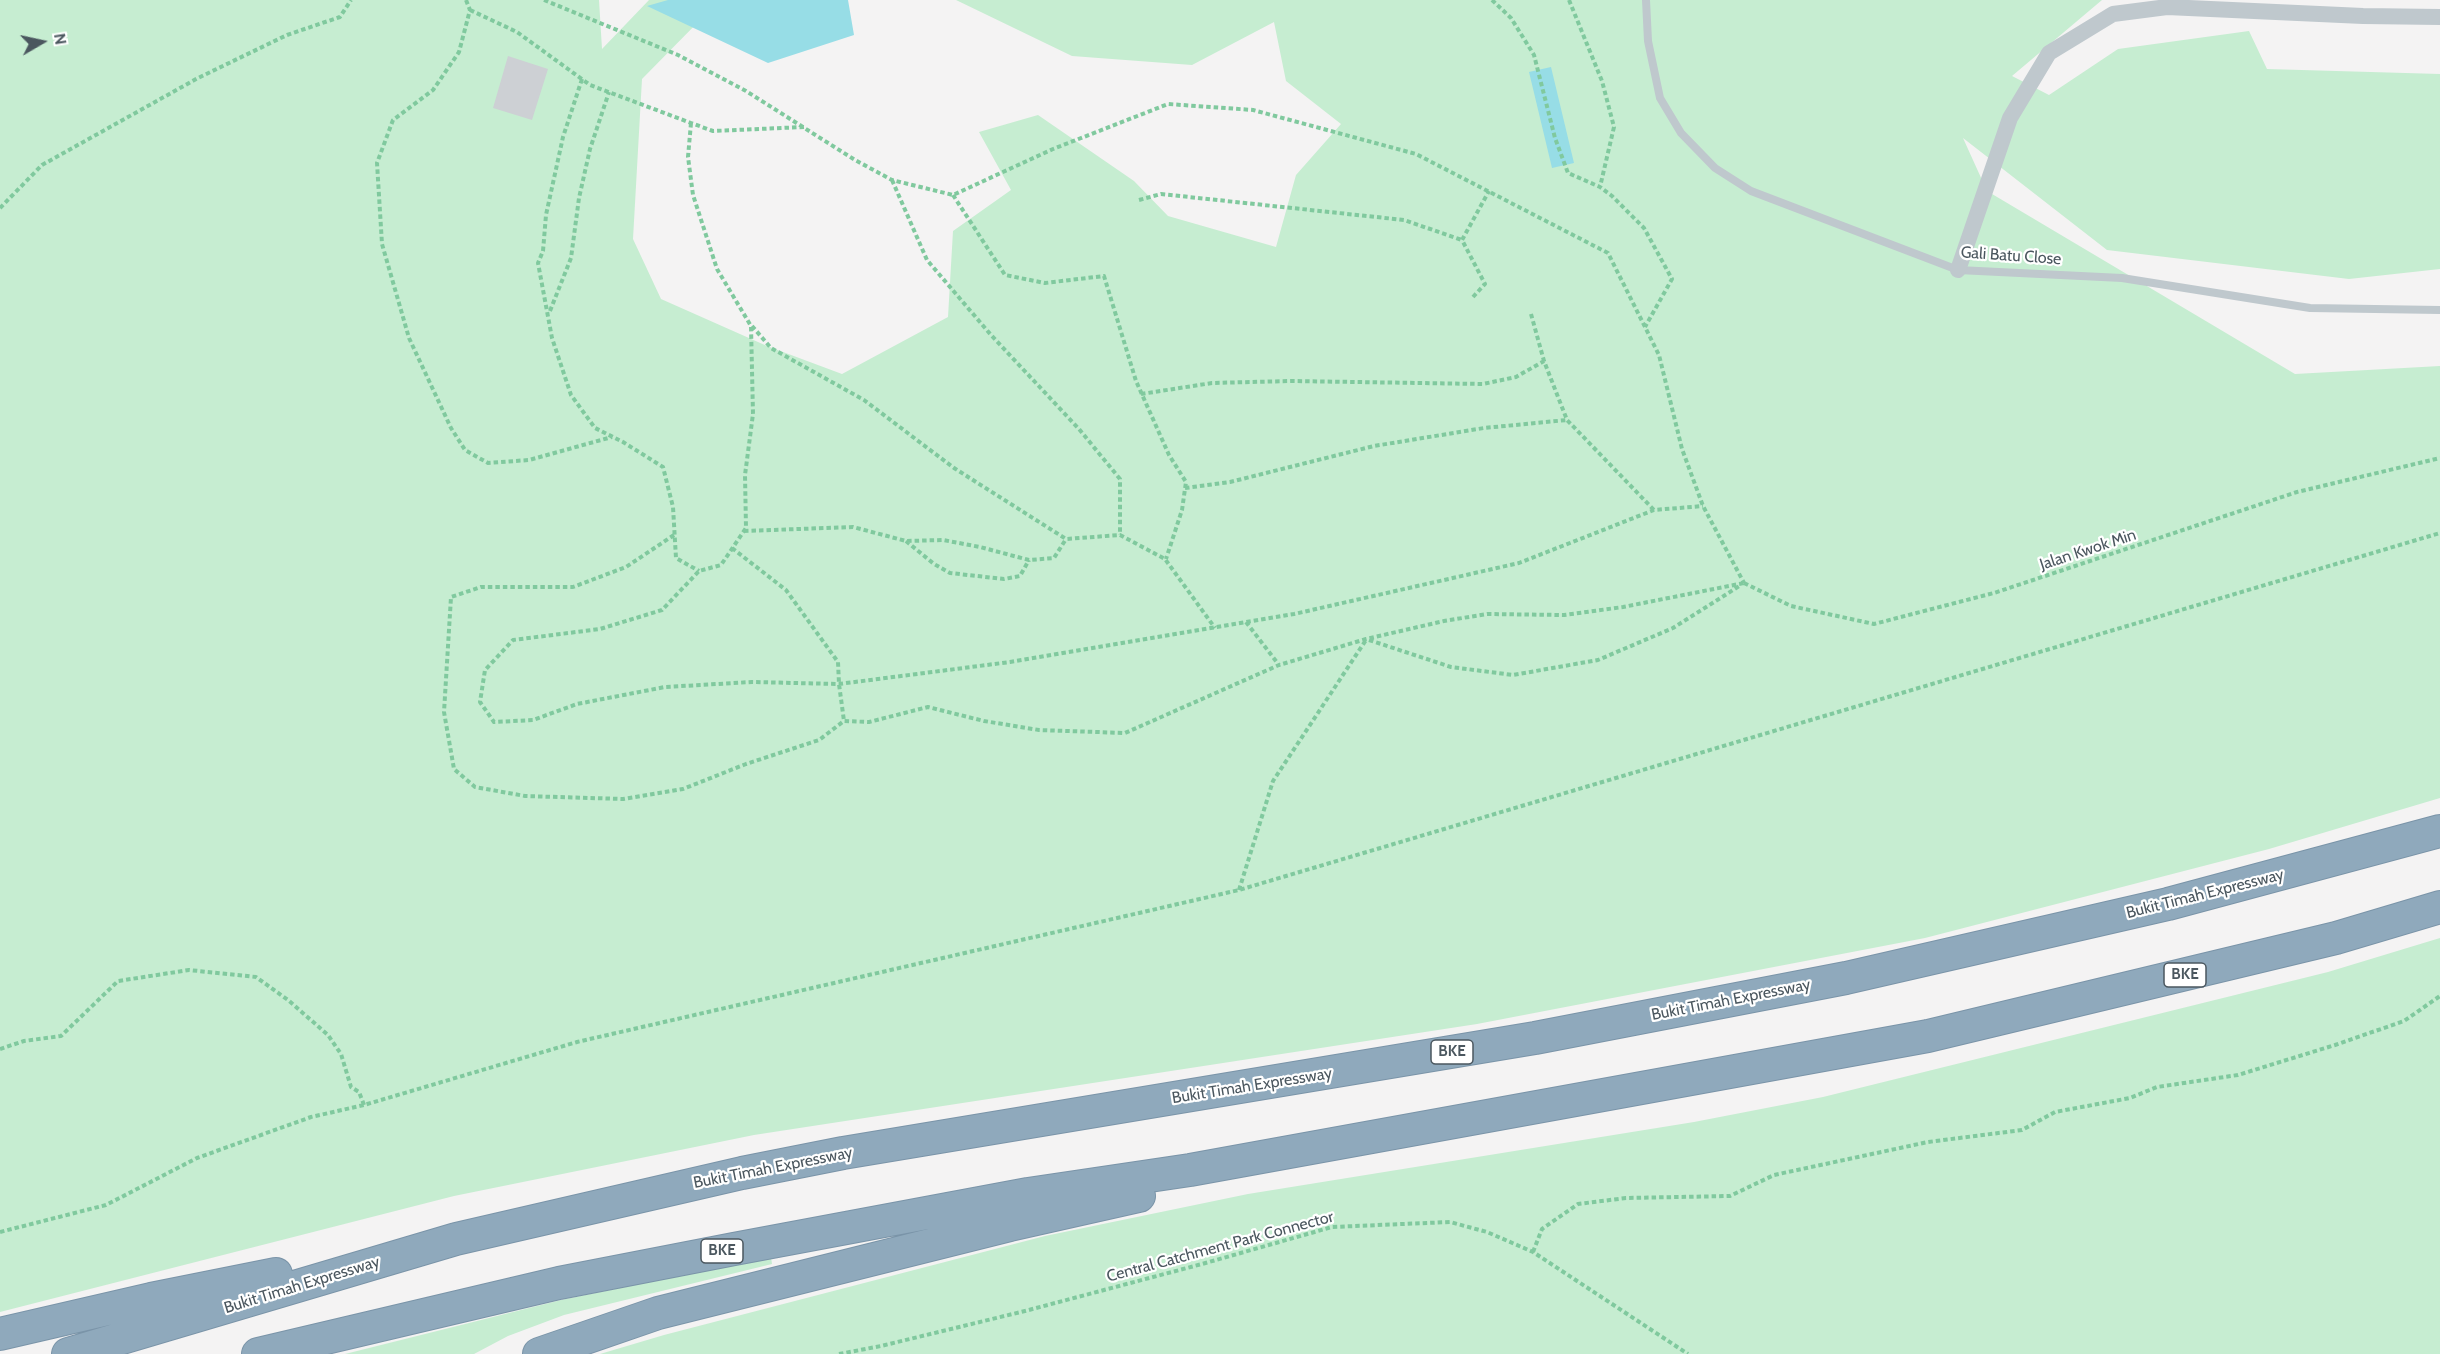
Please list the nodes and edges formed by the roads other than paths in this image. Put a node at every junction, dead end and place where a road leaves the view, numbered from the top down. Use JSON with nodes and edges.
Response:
{"nodes":[{"id":1,"x":1646,"y":0,"type":"edge"},
{"id":2,"x":2440,"y":17,"type":"edge"},
{"id":3,"x":1958,"y":270,"type":"junction"},
{"id":4,"x":2440,"y":310,"type":"edge"},
{"id":5,"x":2440,"y":831,"type":"edge"},
{"id":6,"x":2440,"y":906,"type":"edge"},
{"id":7,"x":1190,"y":1170,"type":"junction"},
{"id":8,"x":456,"y":1239,"type":"junction"},
{"id":9,"x":0,"y":1334,"type":"edge"},
{"id":10,"x":68,"y":1354,"type":"edge"},
{"id":11,"x":258,"y":1354,"type":"edge"},
{"id":12,"x":539,"y":1354,"type":"edge"}],
"edges":[{"from":1,"to":3,"type":"lane","name":"Gali Batu Close"},
{"from":2,"to":3,"type":"street"},
{"from":3,"to":4,"type":"lane","name":"Gali Batu Close"},
{"from":5,"to":8,"type":"highway","name":"Bukit Timah Expressway","number":"BKE"},
{"from":6,"to":7,"type":"highway","number":"BKE"},
{"from":7,"to":11,"type":"highway","number":"BKE"},
{"from":7,"to":12,"type":"highway"},
{"from":8,"to":9,"type":"highway"},
{"from":8,"to":10,"type":"highway","name":"Bukit Timah Expressway","number":"BKE"}]}
